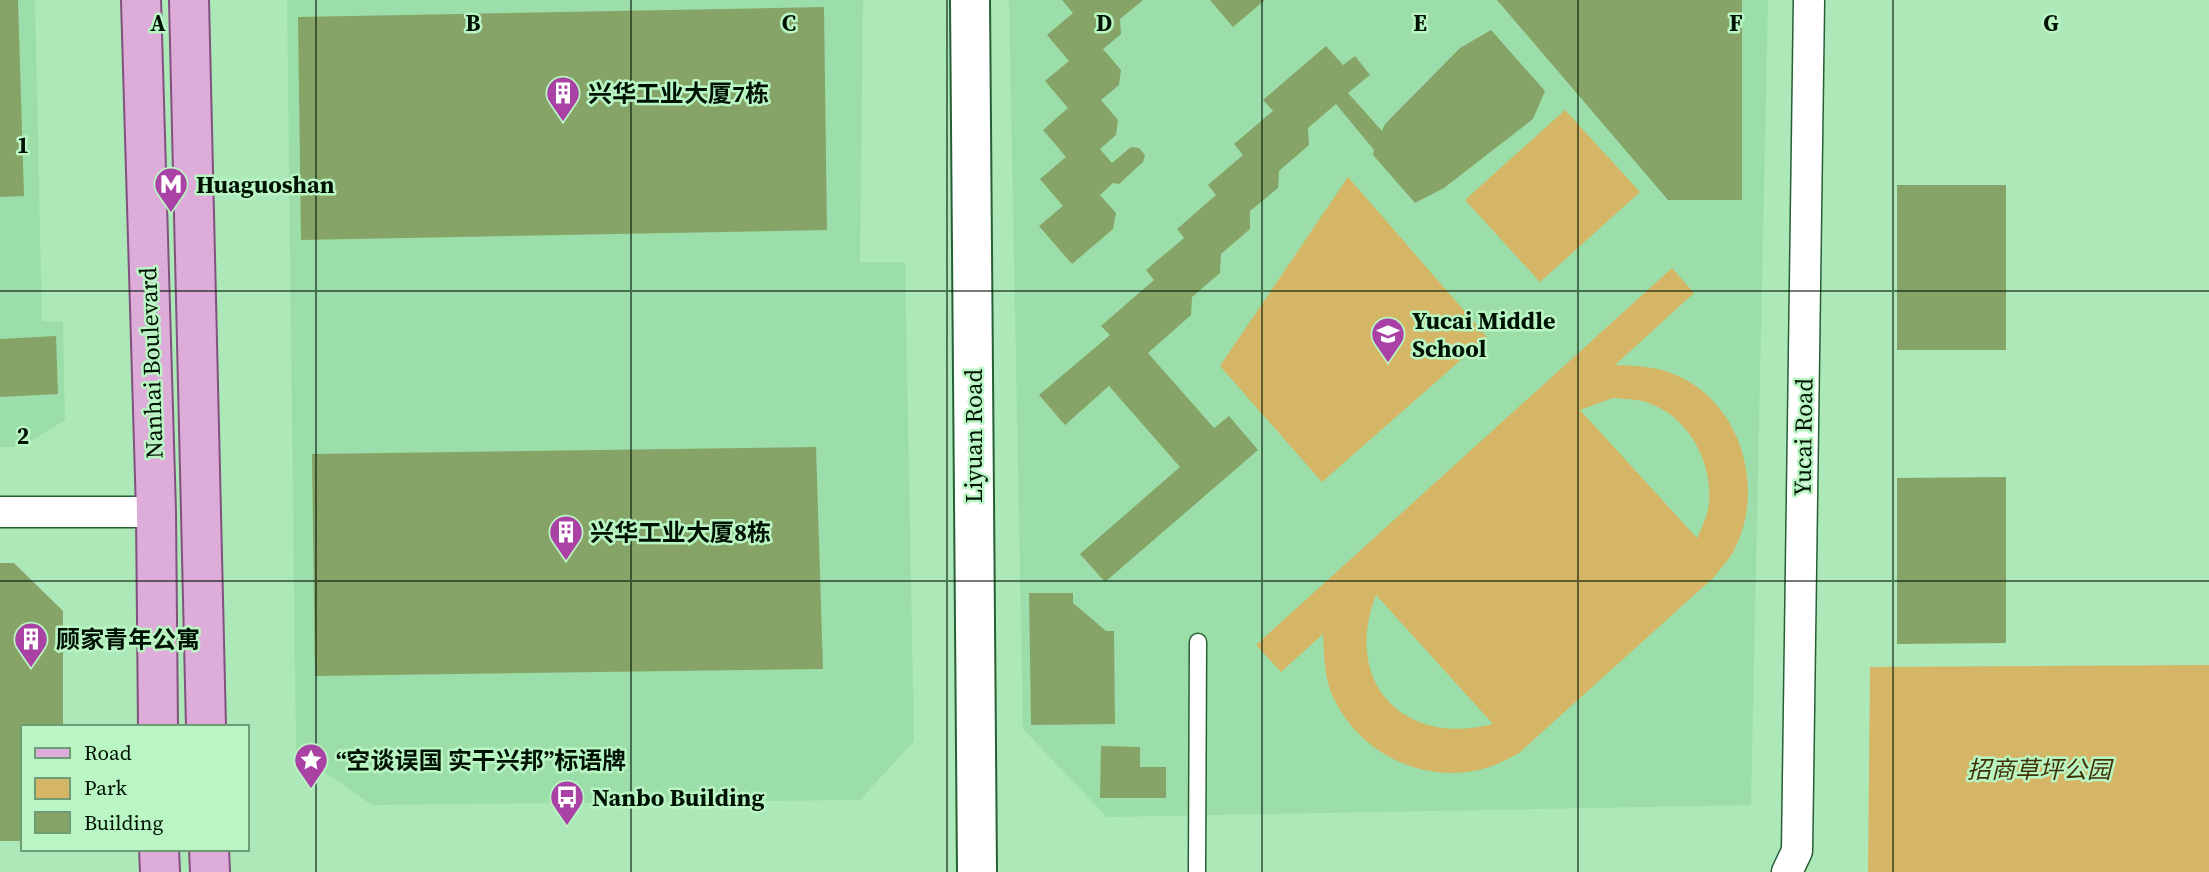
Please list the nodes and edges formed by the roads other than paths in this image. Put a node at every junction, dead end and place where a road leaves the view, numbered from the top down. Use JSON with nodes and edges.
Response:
{"nodes":[{"id":1,"x":141,"y":0,"type":"edge"},
{"id":2,"x":189,"y":0,"type":"edge"},
{"id":3,"x":970,"y":0,"type":"edge"},
{"id":4,"x":1810,"y":0,"type":"edge"},
{"id":5,"x":0,"y":512,"type":"edge"},
{"id":6,"x":156,"y":512,"type":"junction"},
{"id":7,"x":1198,"y":642,"type":"dead end"},
{"id":8,"x":158,"y":725,"type":"edge"},
{"id":9,"x":206,"y":725,"type":"edge"},
{"id":10,"x":159,"y":851,"type":"edge"},
{"id":11,"x":209,"y":851,"type":"edge"},
{"id":12,"x":160,"y":872,"type":"edge"},
{"id":13,"x":210,"y":872,"type":"edge"},
{"id":14,"x":977,"y":872,"type":"edge"},
{"id":15,"x":1196,"y":872,"type":"edge"},
{"id":16,"x":1787,"y":872,"type":"edge"}],
"edges":[{"from":1,"to":6,"type":"main road","name":"Nanhai Boulevard"},
{"from":2,"to":9,"type":"main road","name":"Nanhai Boulevard"},
{"from":3,"to":14,"type":"street","name":"Liyuan Road"},
{"from":4,"to":16,"type":"street","name":"Yucai Road"},
{"from":5,"to":6,"type":"street"},
{"from":6,"to":8,"type":"main road","name":"Nanhai Boulevard"},
{"from":7,"to":15,"type":"lane"},
{"from":10,"to":12,"type":"main road"},
{"from":11,"to":13,"type":"main road"}]}
